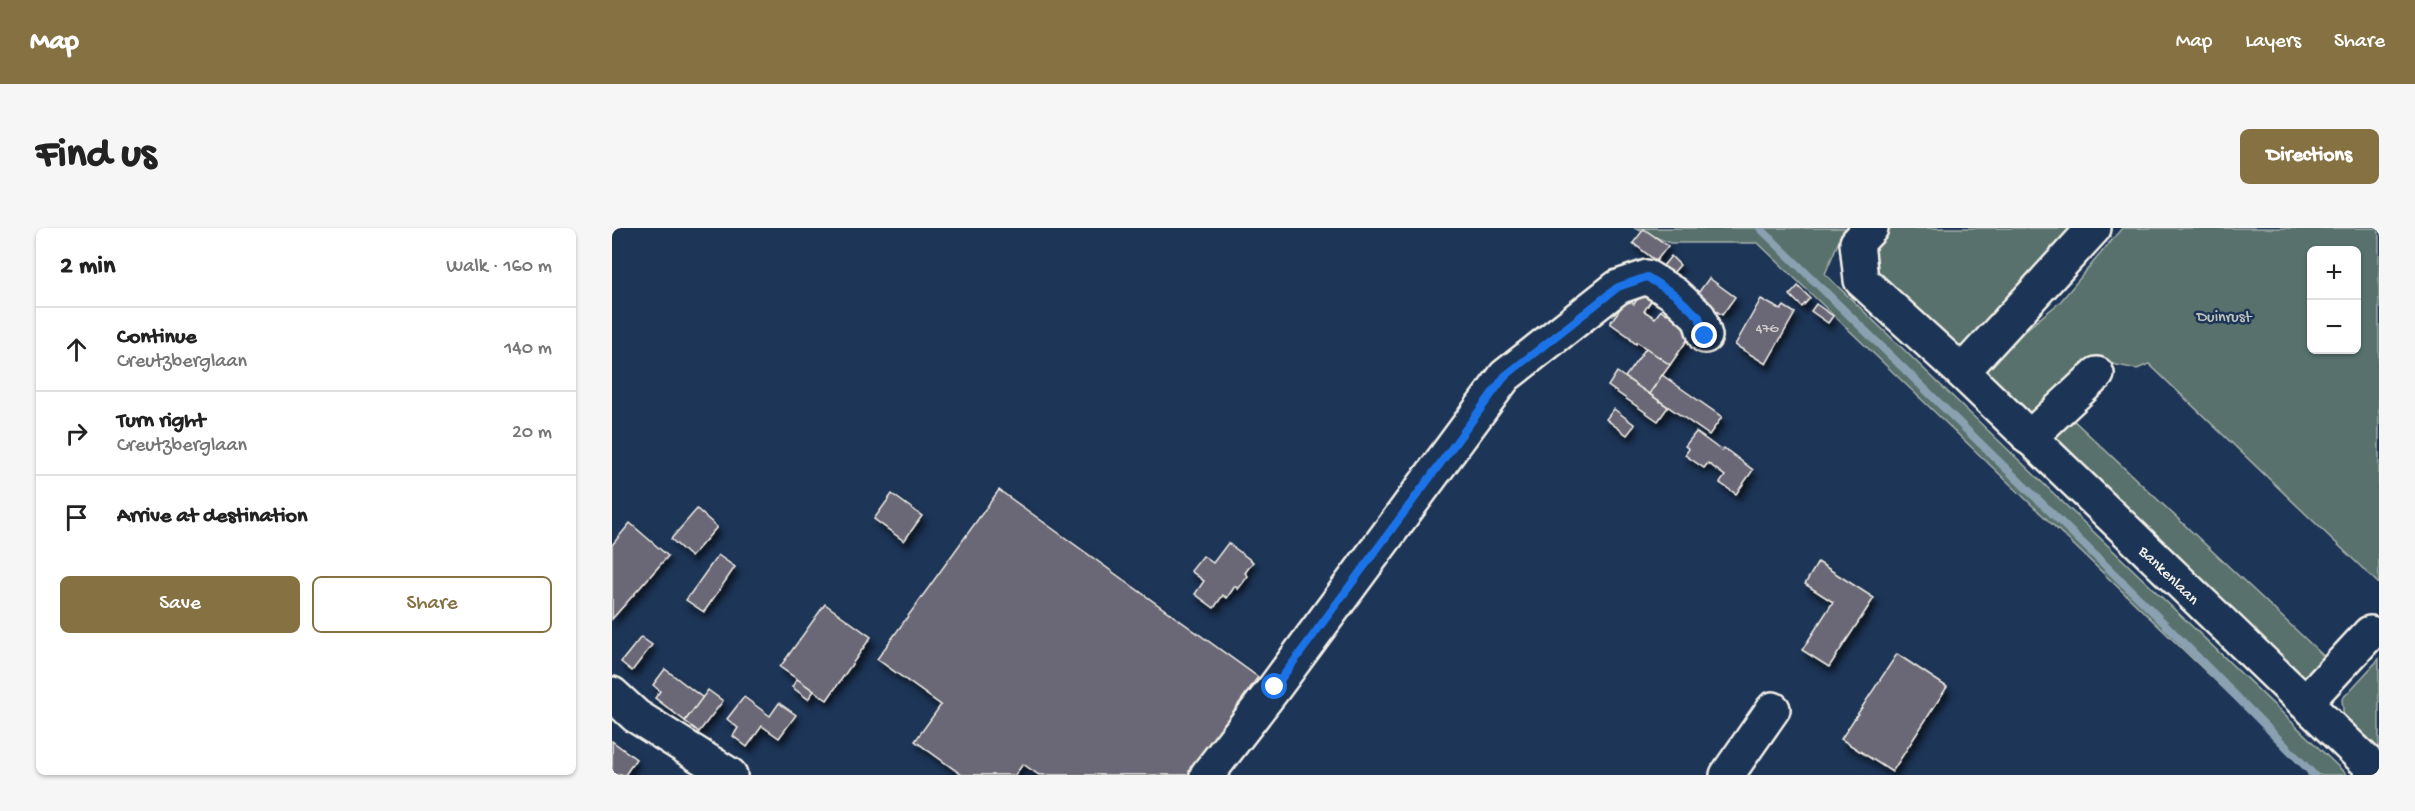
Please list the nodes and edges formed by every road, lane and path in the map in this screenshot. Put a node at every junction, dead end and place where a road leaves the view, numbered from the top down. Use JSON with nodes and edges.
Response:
{"nodes":[{"id":1,"x":1871,"y":228,"type":"edge"},
{"id":2,"x":2094,"y":228,"type":"edge"},
{"id":3,"x":1705,"y":336,"type":"dead end"},
{"id":4,"x":1962,"y":372,"type":"junction"},
{"id":5,"x":2097,"y":374,"type":"dead end"},
{"id":6,"x":2029,"y":438,"type":"junction"},
{"id":7,"x":2370,"y":622,"type":"edge"},
{"id":8,"x":612,"y":694,"type":"edge"},
{"id":9,"x":2305,"y":703,"type":"junction"},
{"id":10,"x":1773,"y":709,"type":"dead end"},
{"id":11,"x":2379,"y":774,"type":"edge"},
{"id":12,"x":730,"y":775,"type":"edge"},
{"id":13,"x":1207,"y":775,"type":"edge"},
{"id":14,"x":1726,"y":775,"type":"edge"}],
"edges":[{"from":1,"to":4,"type":"street","name":"Bankenlaan"},
{"from":2,"to":4,"type":"street"},
{"from":3,"to":13,"type":"street"},
{"from":4,"to":6,"type":"street","name":"Bankenlaan"},
{"from":5,"to":6,"type":"street"},
{"from":6,"to":9,"type":"street","name":"Bankenlaan"},
{"from":7,"to":9,"type":"street"},
{"from":8,"to":12,"type":"street"},
{"from":9,"to":11,"type":"street","name":"Bankenlaan"},
{"from":10,"to":14,"type":"street"}]}
